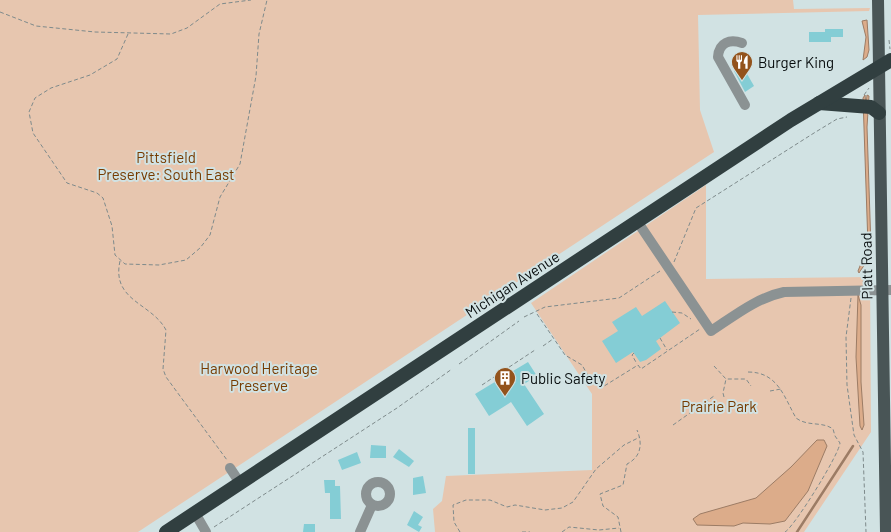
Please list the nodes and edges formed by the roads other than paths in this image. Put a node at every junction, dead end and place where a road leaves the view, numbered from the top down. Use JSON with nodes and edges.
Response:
{"nodes":[{"id":1,"x":878,"y":0,"type":"edge"},
{"id":2,"x":742,"y":43,"type":"dead end"},
{"id":3,"x":885,"y":63,"type":"edge"},
{"id":4,"x":819,"y":103,"type":"junction"},
{"id":5,"x":745,"y":105,"type":"dead end"},
{"id":6,"x":879,"y":113,"type":"junction"},
{"id":7,"x":637,"y":221,"type":"junction"},
{"id":8,"x":887,"y":289,"type":"edge"},
{"id":9,"x":230,"y":468,"type":"road end"},
{"id":10,"x":888,"y":468,"type":"edge"},
{"id":11,"x":240,"y":483,"type":"junction"},
{"id":12,"x":372,"y":505,"type":"dead end"},
{"id":13,"x":194,"y":514,"type":"junction"},
{"id":14,"x":210,"y":530,"type":"edge"},
{"id":15,"x":166,"y":532,"type":"edge"},
{"id":16,"x":360,"y":532,"type":"edge"},
{"id":17,"x":886,"y":532,"type":"edge"}],
"edges":[{"from":1,"to":3,"type":"main road","name":"Platt Road"},
{"from":2,"to":5,"type":"street"},
{"from":3,"to":4,"type":"highway","name":"Michigan Avenue"},
{"from":3,"to":6,"type":"main road","name":"Platt Road"},
{"from":4,"to":6,"type":"highway"},
{"from":4,"to":7,"type":"highway","name":"Michigan Avenue"},
{"from":6,"to":8,"type":"main road","name":"Platt Road"},
{"from":7,"to":8,"type":"street"},
{"from":7,"to":11,"type":"highway","name":"Michigan Avenue"},
{"from":8,"to":10,"type":"main road","name":"Platt Road"},
{"from":9,"to":11,"type":"street"},
{"from":10,"to":17,"type":"main road","name":"Platt Road"},
{"from":11,"to":13,"type":"highway","name":"Michigan Avenue"},
{"from":12,"to":16,"type":"street"},
{"from":13,"to":14,"type":"street"},
{"from":13,"to":15,"type":"highway","name":"Michigan Avenue"}]}
